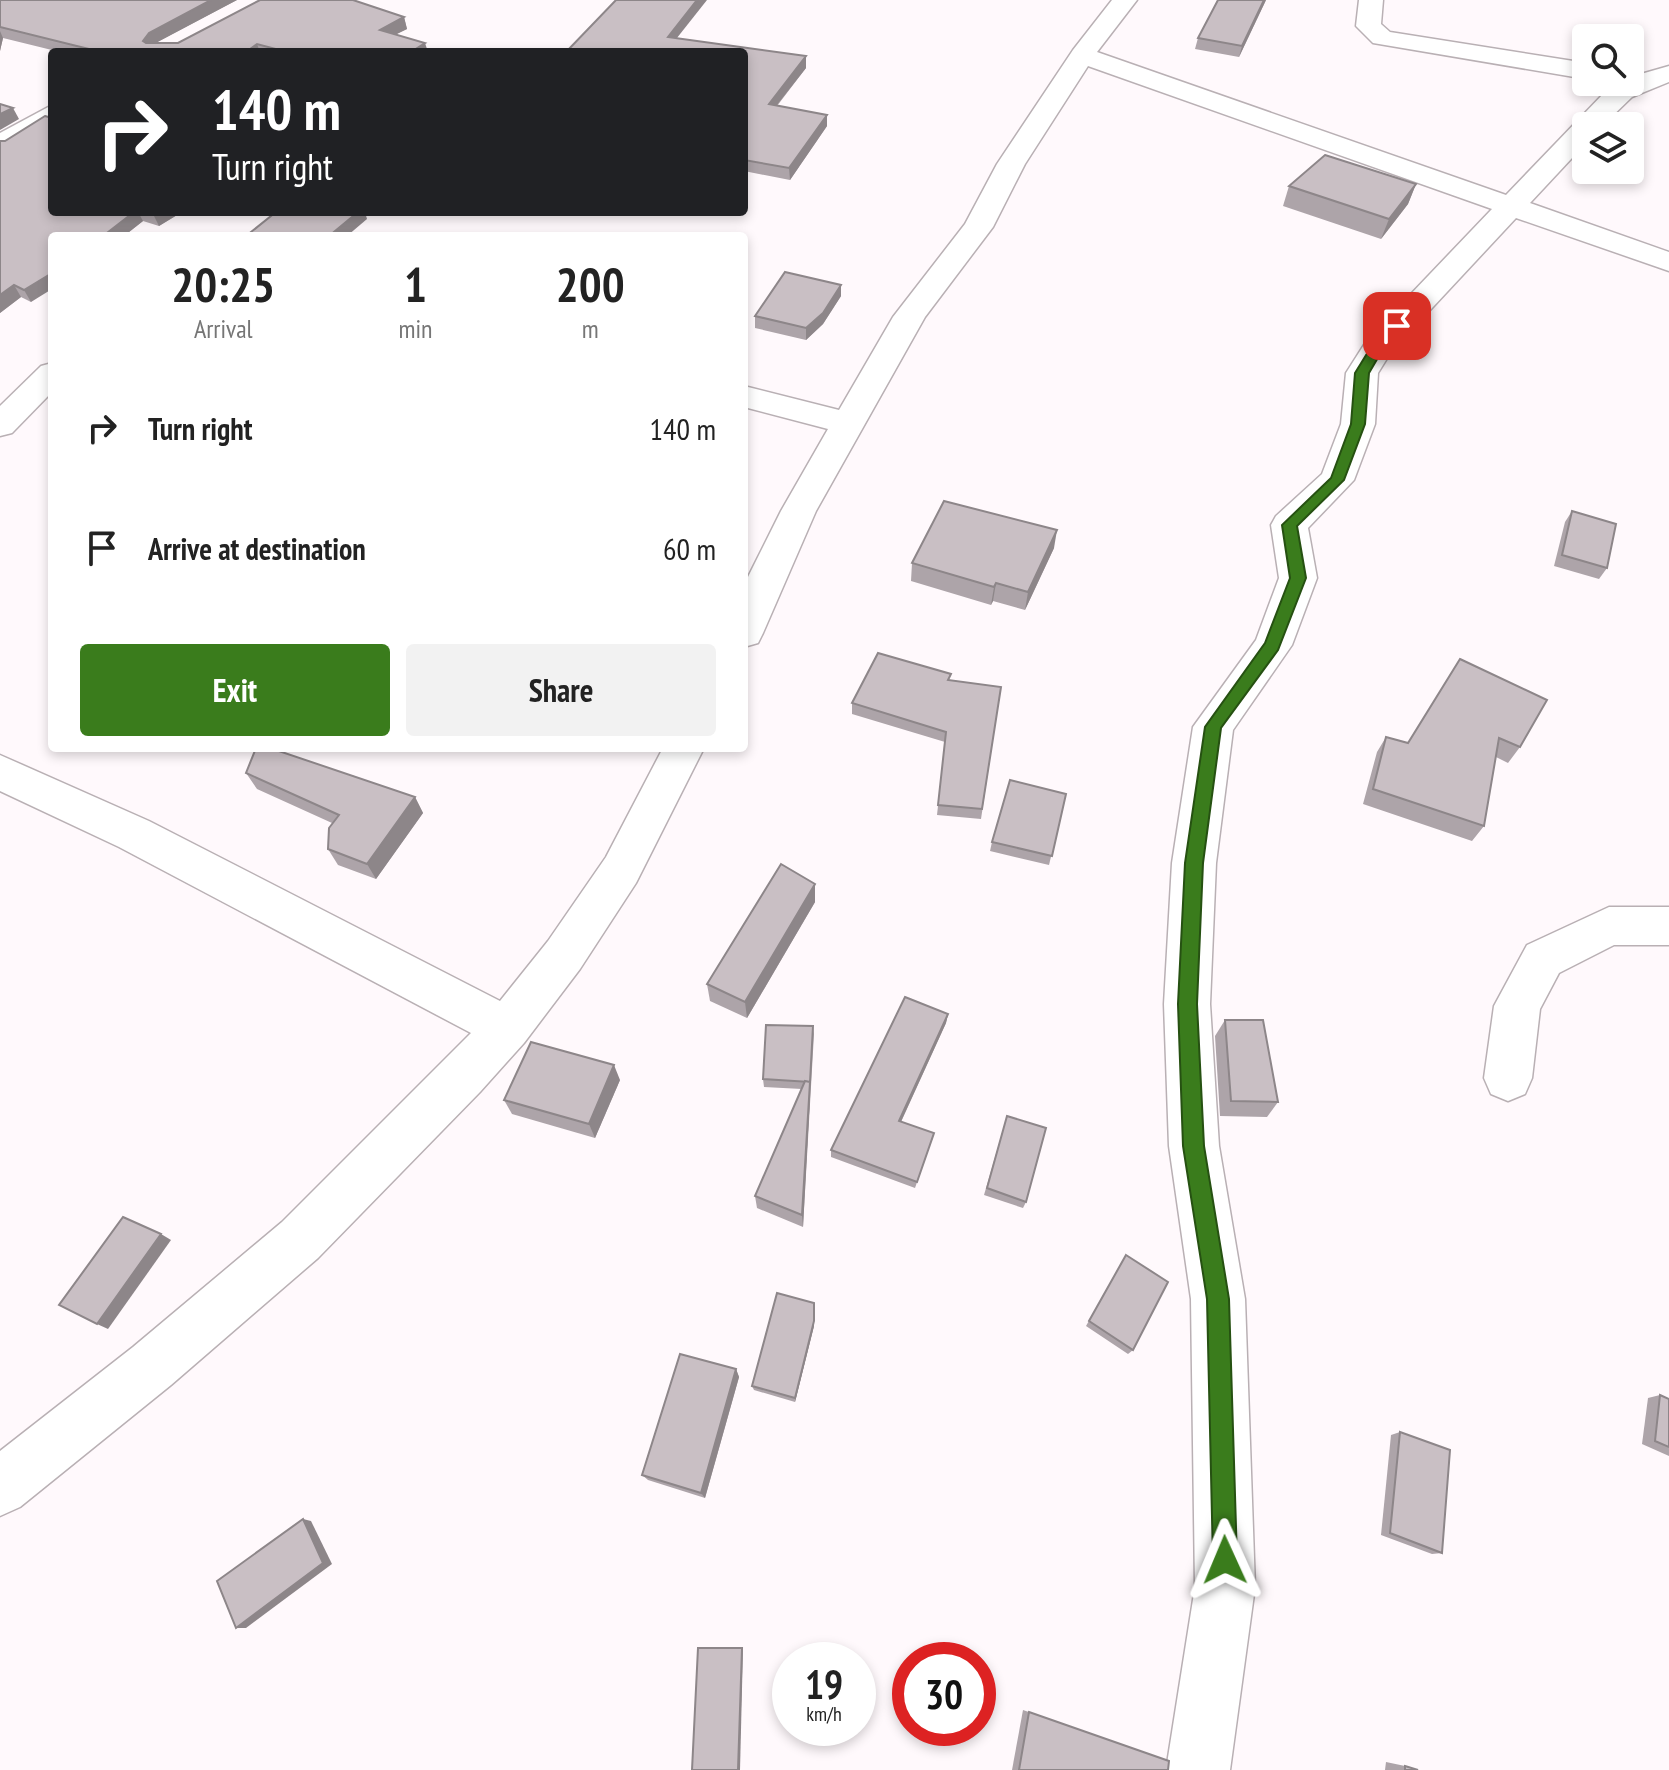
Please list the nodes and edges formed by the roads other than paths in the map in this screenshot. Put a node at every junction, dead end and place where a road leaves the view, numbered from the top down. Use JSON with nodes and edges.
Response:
{"nodes":[{"id":1,"x":1125,"y":0,"type":"edge"},
{"id":2,"x":1371,"y":0,"type":"edge"},
{"id":3,"x":1082,"y":55,"type":"junction"},
{"id":4,"x":1572,"y":69,"type":"edge"},
{"id":5,"x":1647,"y":77,"type":"edge"},
{"id":6,"x":1599,"y":112,"type":"edge"},
{"id":7,"x":48,"y":115,"type":"edge"},
{"id":8,"x":1572,"y":142,"type":"edge"},
{"id":9,"x":0,"y":144,"type":"edge"},
{"id":10,"x":1511,"y":205,"type":"junction"},
{"id":11,"x":1669,"y":262,"type":"edge"},
{"id":12,"x":48,"y":377,"type":"edge"},
{"id":13,"x":748,"y":397,"type":"edge"},
{"id":14,"x":850,"y":424,"type":"junction"},
{"id":15,"x":0,"y":425,"type":"edge"},
{"id":16,"x":748,"y":622,"type":"edge"},
{"id":17,"x":682,"y":752,"type":"edge"},
{"id":18,"x":0,"y":772,"type":"edge"},
{"id":19,"x":1669,"y":926,"type":"edge"},
{"id":20,"x":507,"y":1028,"type":"junction"},
{"id":21,"x":1508,"y":1078,"type":"dead end"},
{"id":22,"x":0,"y":1487,"type":"edge"},
{"id":23,"x":1198,"y":1770,"type":"edge"}],
"edges":[{"from":1,"to":3,"type":"street"},
{"from":2,"to":4,"type":"street"},
{"from":3,"to":10,"type":"street"},
{"from":3,"to":14,"type":"street"},
{"from":5,"to":6,"type":"street"},
{"from":7,"to":9,"type":"street"},
{"from":8,"to":10,"type":"street"},
{"from":10,"to":11,"type":"street"},
{"from":10,"to":23,"type":"street"},
{"from":12,"to":15,"type":"street"},
{"from":13,"to":14,"type":"street"},
{"from":14,"to":16,"type":"street"},
{"from":17,"to":20,"type":"street"},
{"from":18,"to":20,"type":"street"},
{"from":19,"to":21,"type":"street"},
{"from":20,"to":22,"type":"street"}]}
